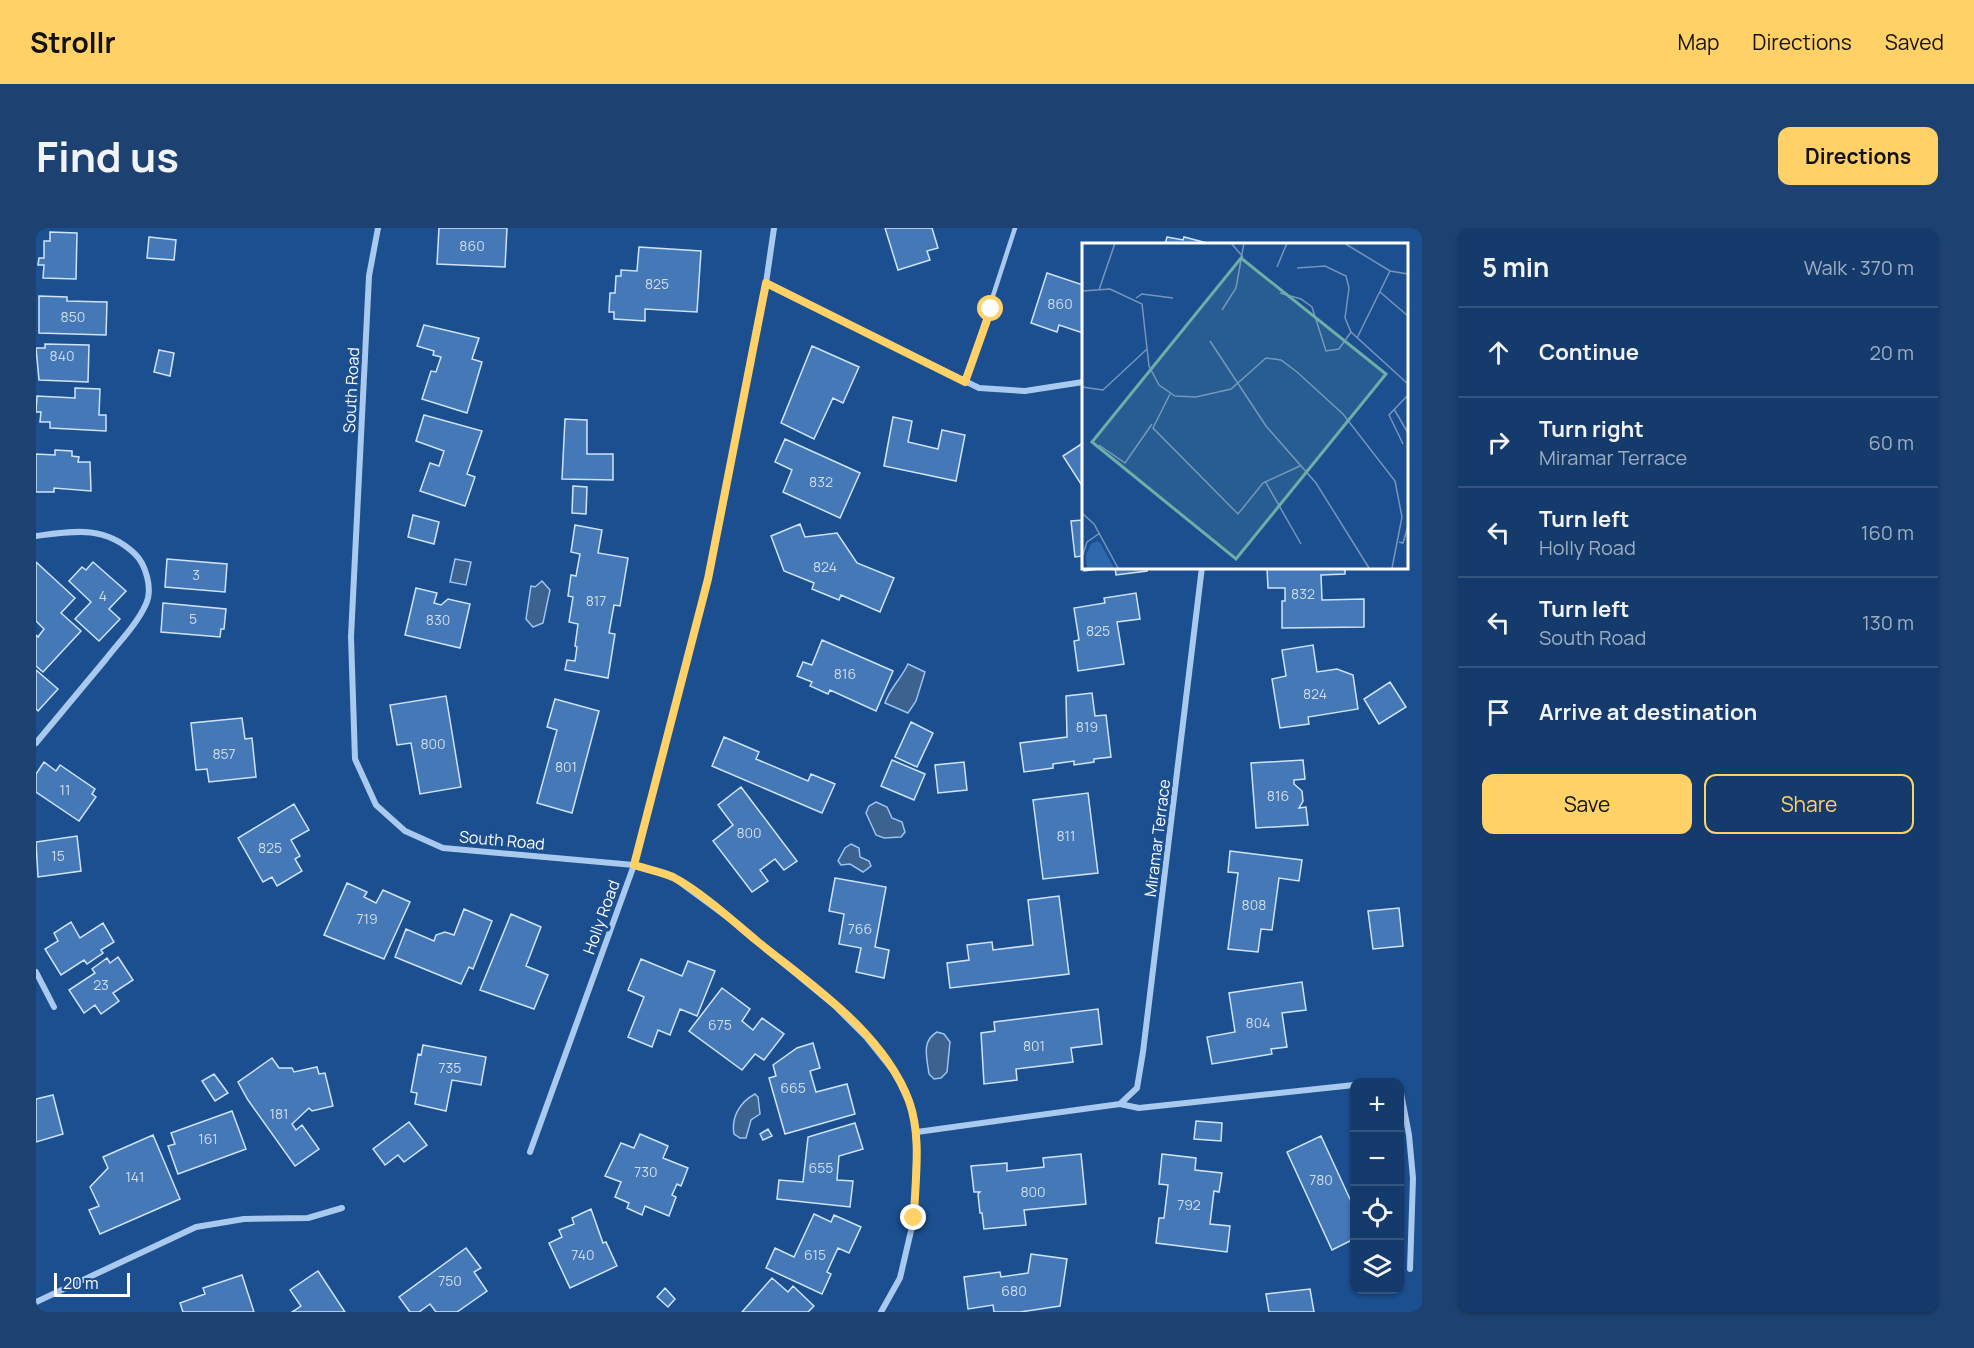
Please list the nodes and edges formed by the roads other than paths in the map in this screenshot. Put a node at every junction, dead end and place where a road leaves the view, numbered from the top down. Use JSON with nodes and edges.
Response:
{"nodes":[{"id":1,"x":378,"y":228,"type":"edge"},
{"id":2,"x":774,"y":228,"type":"edge"},
{"id":3,"x":1015,"y":228,"type":"edge"},
{"id":4,"x":766,"y":283,"type":"junction"},
{"id":5,"x":965,"y":382,"type":"junction"},
{"id":6,"x":1082,"y":382,"type":"edge"},
{"id":7,"x":36,"y":536,"type":"edge"},
{"id":8,"x":1202,"y":568,"type":"edge"},
{"id":9,"x":36,"y":743,"type":"edge"},
{"id":10,"x":634,"y":865,"type":"junction"},
{"id":11,"x":36,"y":972,"type":"edge"},
{"id":12,"x":54,"y":1007,"type":"dead end"},
{"id":13,"x":1350,"y":1084,"type":"edge"},
{"id":14,"x":1120,"y":1104,"type":"junction"},
{"id":15,"x":1404,"y":1109,"type":"edge"},
{"id":16,"x":917,"y":1132,"type":"junction"},
{"id":17,"x":530,"y":1152,"type":"dead end"},
{"id":18,"x":342,"y":1208,"type":"dead end"},
{"id":19,"x":1410,"y":1269,"type":"dead end"},
{"id":20,"x":36,"y":1302,"type":"edge"},
{"id":21,"x":882,"y":1312,"type":"edge"}],
"edges":[{"from":1,"to":10,"type":"street","name":"South Road"},
{"from":2,"to":4,"type":"street","name":"Holly Road"},
{"from":3,"to":5,"type":"lane"},
{"from":4,"to":5,"type":"street"},
{"from":4,"to":10,"type":"street","name":"Holly Road"},
{"from":5,"to":6,"type":"street"},
{"from":7,"to":9,"type":"street"},
{"from":8,"to":14,"type":"street","name":"Miramar Terrace"},
{"from":10,"to":16,"type":"street","name":"South Road"},
{"from":10,"to":17,"type":"street","name":"Holly Road"},
{"from":11,"to":12,"type":"street"},
{"from":13,"to":14,"type":"street"},
{"from":14,"to":16,"type":"street"},
{"from":15,"to":19,"type":"street"},
{"from":16,"to":21,"type":"street","name":"South Road"},
{"from":18,"to":20,"type":"street"}]}
